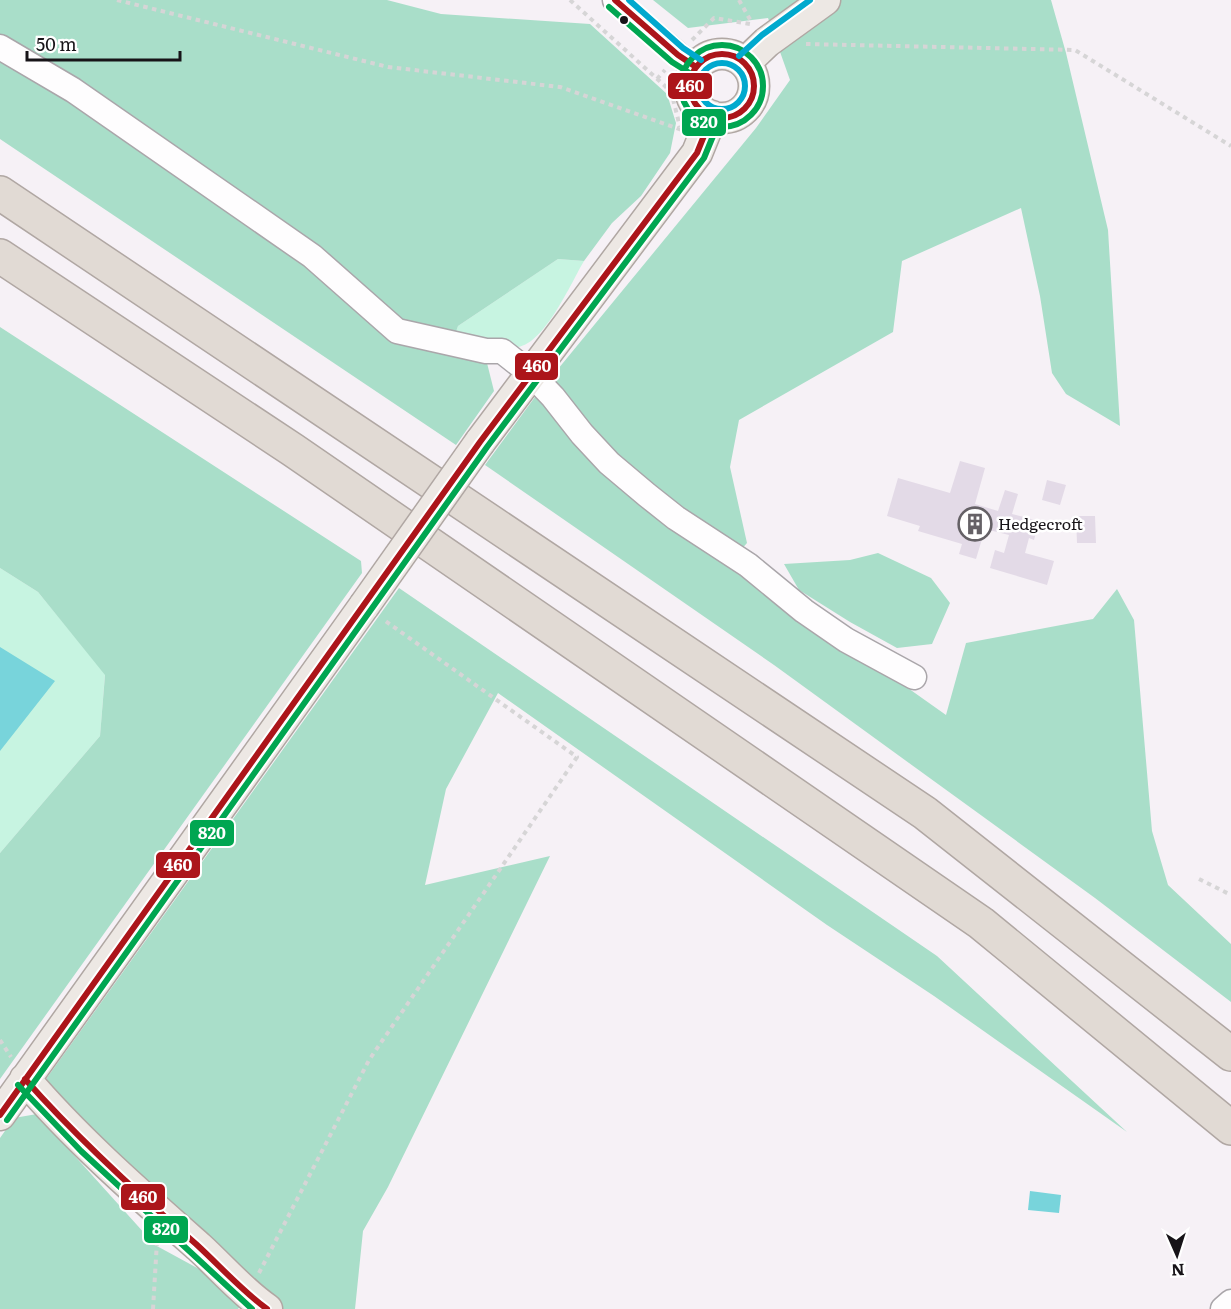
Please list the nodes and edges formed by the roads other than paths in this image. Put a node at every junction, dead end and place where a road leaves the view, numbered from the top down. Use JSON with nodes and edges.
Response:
{"nodes":[{"id":1,"x":615,"y":0,"type":"edge"},
{"id":2,"x":825,"y":0,"type":"edge"},
{"id":3,"x":0,"y":46,"type":"edge"},
{"id":4,"x":687,"y":61,"type":"junction"},
{"id":5,"x":745,"y":63,"type":"junction"},
{"id":6,"x":698,"y":127,"type":"junction"},
{"id":7,"x":0,"y":193,"type":"edge"},
{"id":8,"x":0,"y":256,"type":"edge"},
{"id":9,"x":531,"y":374,"type":"junction"},
{"id":10,"x":914,"y":677,"type":"dead end"},
{"id":11,"x":1231,"y":1054,"type":"edge"},
{"id":12,"x":25,"y":1079,"type":"junction"},
{"id":13,"x":0,"y":1115,"type":"edge"},
{"id":14,"x":1231,"y":1128,"type":"edge"},
{"id":15,"x":257,"y":1302,"type":"edge"},
{"id":16,"x":1231,"y":1302,"type":"edge"},
{"id":17,"x":1223,"y":1309,"type":"edge"}],
"edges":[{"from":1,"to":4,"type":"street"},
{"from":2,"to":5,"type":"main road"},
{"from":3,"to":9,"type":"street"},
{"from":4,"to":5,"type":"main road"},
{"from":4,"to":6,"type":"main road"},
{"from":5,"to":6,"type":"main road"},
{"from":6,"to":9,"type":"main road"},
{"from":7,"to":11,"type":"highway"},
{"from":8,"to":14,"type":"highway"},
{"from":9,"to":10,"type":"street"},
{"from":9,"to":12,"type":"main road","bridge":true},
{"from":12,"to":13,"type":"main road"},
{"from":12,"to":15,"type":"main road"},
{"from":16,"to":17,"type":"street"}]}
